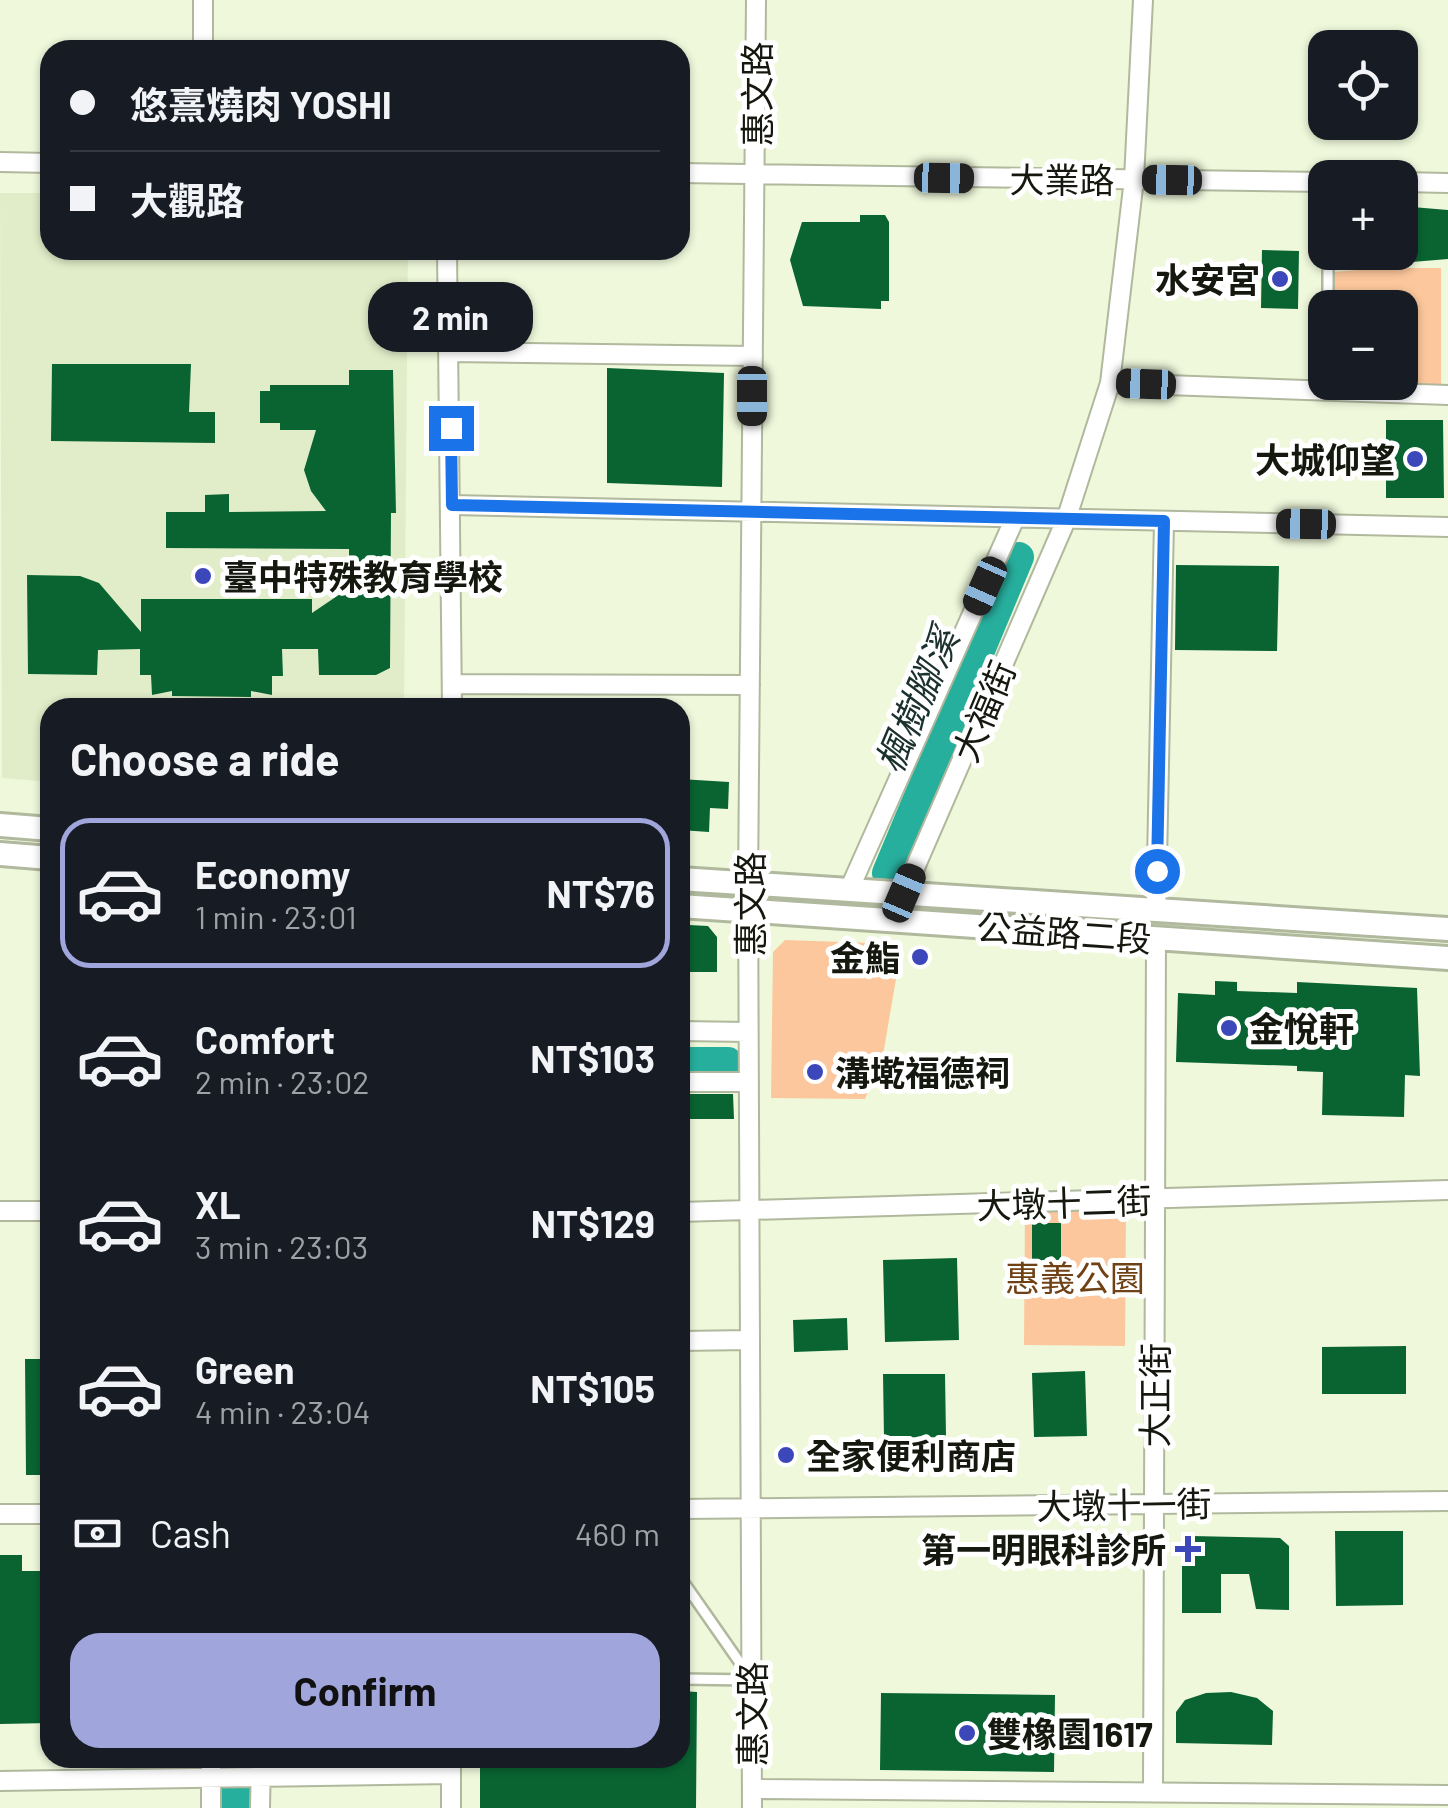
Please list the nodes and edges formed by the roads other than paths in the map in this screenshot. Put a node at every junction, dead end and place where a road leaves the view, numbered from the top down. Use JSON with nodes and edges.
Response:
{"nodes":[{"id":1,"x":202,"y":0,"type":"edge"},
{"id":2,"x":756,"y":0,"type":"edge"},
{"id":3,"x":1143,"y":0,"type":"edge"},
{"id":4,"x":203,"y":40,"type":"edge"},
{"id":5,"x":0,"y":162,"type":"edge"},
{"id":6,"x":40,"y":163,"type":"edge"},
{"id":7,"x":690,"y":173,"type":"edge"},
{"id":8,"x":755,"y":174,"type":"junction"},
{"id":9,"x":1134,"y":179,"type":"junction"},
{"id":10,"x":1308,"y":182,"type":"edge"},
{"id":11,"x":1418,"y":182,"type":"edge"},
{"id":12,"x":1448,"y":183,"type":"edge"},
{"id":13,"x":447,"y":260,"type":"edge"},
{"id":14,"x":449,"y":352,"type":"junction"},
{"id":15,"x":753,"y":356,"type":"junction"},
{"id":16,"x":1110,"y":383,"type":"junction"},
{"id":17,"x":1308,"y":387,"type":"edge"},
{"id":18,"x":1418,"y":393,"type":"edge"},
{"id":19,"x":1448,"y":395,"type":"edge"},
{"id":20,"x":452,"y":505,"type":"junction"},
{"id":21,"x":752,"y":512,"type":"junction"},
{"id":22,"x":1015,"y":518,"type":"junction"},
{"id":23,"x":1066,"y":520,"type":"junction"},
{"id":24,"x":1164,"y":521,"type":"junction"},
{"id":25,"x":1448,"y":528,"type":"edge"},
{"id":26,"x":452,"y":684,"type":"junction"},
{"id":27,"x":750,"y":685,"type":"junction"},
{"id":28,"x":452,"y":698,"type":"edge"},
{"id":29,"x":0,"y":825,"type":"edge"},
{"id":30,"x":40,"y":829,"type":"edge"},
{"id":31,"x":0,"y":854,"type":"edge"},
{"id":32,"x":40,"y":857,"type":"edge"},
{"id":33,"x":690,"y":879,"type":"edge"},
{"id":34,"x":748,"y":883,"type":"junction"},
{"id":35,"x":849,"y":890,"type":"junction"},
{"id":36,"x":904,"y":893,"type":"junction"},
{"id":37,"x":690,"y":907,"type":"edge"},
{"id":38,"x":1156,"y":910,"type":"junction"},
{"id":39,"x":748,"y":911,"type":"junction"},
{"id":40,"x":1448,"y":929,"type":"edge"},
{"id":41,"x":1156,"y":938,"type":"junction"},
{"id":42,"x":1448,"y":958,"type":"edge"},
{"id":43,"x":690,"y":1031,"type":"edge"},
{"id":44,"x":748,"y":1032,"type":"junction"},
{"id":45,"x":690,"y":1082,"type":"edge"},
{"id":46,"x":748,"y":1082,"type":"junction"},
{"id":47,"x":1448,"y":1190,"type":"edge"},
{"id":48,"x":1155,"y":1199,"type":"junction"},
{"id":49,"x":0,"y":1211,"type":"edge"},
{"id":50,"x":40,"y":1211,"type":"edge"},
{"id":51,"x":690,"y":1212,"type":"edge"},
{"id":52,"x":748,"y":1212,"type":"junction"},
{"id":53,"x":749,"y":1340,"type":"junction"},
{"id":54,"x":690,"y":1341,"type":"edge"},
{"id":55,"x":1448,"y":1501,"type":"edge"},
{"id":56,"x":1154,"y":1504,"type":"junction"},
{"id":57,"x":690,"y":1508,"type":"edge"},
{"id":58,"x":750,"y":1508,"type":"junction"},
{"id":59,"x":0,"y":1514,"type":"edge"},
{"id":60,"x":40,"y":1514,"type":"edge"},
{"id":61,"x":690,"y":1592,"type":"edge"},
{"id":62,"x":690,"y":1679,"type":"edge"},
{"id":63,"x":751,"y":1680,"type":"junction"},
{"id":64,"x":214,"y":1768,"type":"edge"},
{"id":65,"x":258,"y":1768,"type":"edge"},
{"id":66,"x":416,"y":1768,"type":"edge"},
{"id":67,"x":451,"y":1768,"type":"edge"},
{"id":68,"x":256,"y":1777,"type":"junction"},
{"id":69,"x":216,"y":1778,"type":"junction"},
{"id":70,"x":0,"y":1782,"type":"edge"},
{"id":71,"x":1153,"y":1792,"type":"junction"},
{"id":72,"x":1448,"y":1794,"type":"edge"},
{"id":73,"x":752,"y":1798,"type":"edge"},
{"id":74,"x":212,"y":1808,"type":"edge"},
{"id":75,"x":260,"y":1808,"type":"edge"},
{"id":76,"x":451,"y":1808,"type":"edge"}],
"edges":[{"from":1,"to":4,"type":"street"},
{"from":2,"to":8,"type":"street","name":"惠文路"},
{"from":3,"to":9,"type":"street","name":"大福街"},
{"from":5,"to":6,"type":"street"},
{"from":7,"to":8,"type":"street","name":"大業路"},
{"from":8,"to":9,"type":"street","name":"大業路"},
{"from":8,"to":15,"type":"street","name":"惠文路"},
{"from":9,"to":10,"type":"street","name":"大業路"},
{"from":9,"to":16,"type":"street","name":"大福街"},
{"from":11,"to":12,"type":"street"},
{"from":13,"to":14,"type":"street"},
{"from":14,"to":15,"type":"street"},
{"from":14,"to":20,"type":"street"},
{"from":15,"to":21,"type":"street","name":"惠文路"},
{"from":16,"to":17,"type":"street"},
{"from":16,"to":23,"type":"street","name":"大福街"},
{"from":18,"to":19,"type":"street"},
{"from":20,"to":21,"type":"street"},
{"from":20,"to":26,"type":"street"},
{"from":21,"to":22,"type":"street"},
{"from":21,"to":27,"type":"street","name":"惠文路"},
{"from":22,"to":23,"type":"street"},
{"from":22,"to":35,"type":"street","name":"大福街"},
{"from":23,"to":24,"type":"street"},
{"from":23,"to":36,"type":"street","name":"大福街"},
{"from":24,"to":25,"type":"street"},
{"from":24,"to":38,"type":"street"},
{"from":26,"to":27,"type":"street"},
{"from":26,"to":28,"type":"street"},
{"from":27,"to":34,"type":"street","name":"惠文路"},
{"from":29,"to":30,"type":"main road"},
{"from":31,"to":32,"type":"main road"},
{"from":33,"to":34,"type":"main road","name":"公益路二段"},
{"from":34,"to":35,"type":"main road","name":"公益路二段"},
{"from":34,"to":39,"type":"street","name":"惠文路"},
{"from":35,"to":36,"type":"main road","name":"公益路二段"},
{"from":36,"to":38,"type":"main road","name":"公益路二段"},
{"from":37,"to":39,"type":"main road","name":"公益路二段"},
{"from":38,"to":40,"type":"main road","name":"公益路二段"},
{"from":39,"to":41,"type":"main road","name":"公益路二段"},
{"from":39,"to":44,"type":"street","name":"惠文路"},
{"from":41,"to":42,"type":"main road","name":"公益路二段"},
{"from":41,"to":48,"type":"street","name":"大正街"},
{"from":43,"to":44,"type":"street"},
{"from":44,"to":46,"type":"street","name":"惠文路"},
{"from":45,"to":46,"type":"street"},
{"from":46,"to":52,"type":"street","name":"惠文路"},
{"from":47,"to":48,"type":"street","name":"大墩十二街"},
{"from":48,"to":52,"type":"street","name":"大墩十二街"},
{"from":48,"to":56,"type":"street","name":"大正街"},
{"from":49,"to":50,"type":"street"},
{"from":51,"to":52,"type":"street","name":"大墩十二街"},
{"from":52,"to":53,"type":"street","name":"惠文路"},
{"from":53,"to":54,"type":"street"},
{"from":53,"to":58,"type":"street","name":"惠文路"},
{"from":55,"to":56,"type":"street","name":"大墩十一街"},
{"from":56,"to":58,"type":"street","name":"大墩十一街"},
{"from":56,"to":71,"type":"street","name":"大正街"},
{"from":57,"to":58,"type":"street","name":"大墩十一街"},
{"from":58,"to":63,"type":"street","name":"惠文路"},
{"from":59,"to":60,"type":"street"},
{"from":61,"to":63,"type":"lane"},
{"from":62,"to":63,"type":"lane"},
{"from":63,"to":73,"type":"street","name":"惠文路"},
{"from":64,"to":69,"type":"street"},
{"from":65,"to":68,"type":"street"},
{"from":66,"to":68,"type":"street"},
{"from":67,"to":76,"type":"street"},
{"from":68,"to":69,"type":"street"},
{"from":68,"to":75,"type":"street"},
{"from":69,"to":70,"type":"street"},
{"from":69,"to":74,"type":"street"},
{"from":71,"to":72,"type":"street"},
{"from":71,"to":73,"type":"street"}]}
